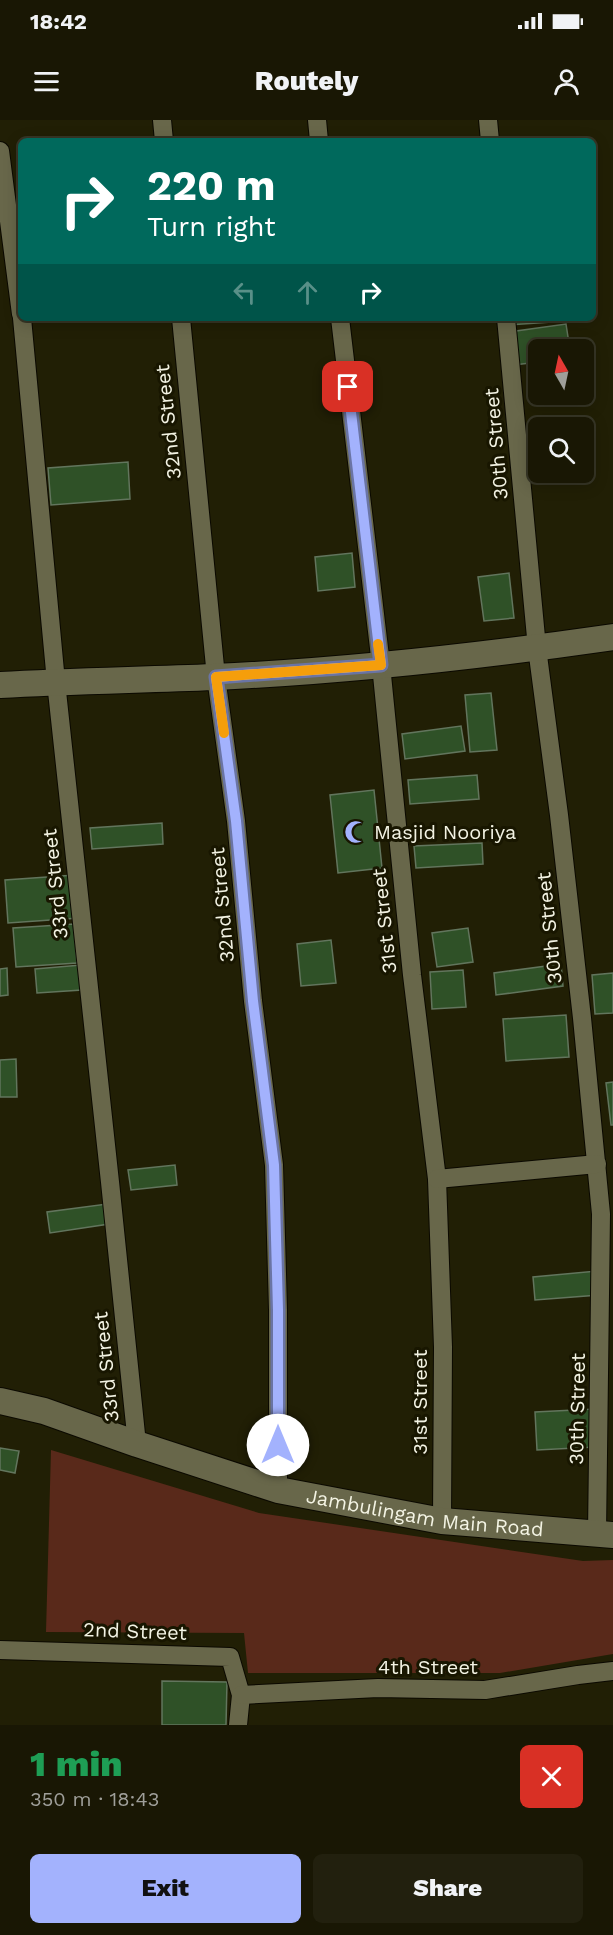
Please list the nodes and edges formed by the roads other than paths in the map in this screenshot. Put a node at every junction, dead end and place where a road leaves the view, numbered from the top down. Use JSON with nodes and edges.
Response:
{"nodes":[{"id":1,"x":162,"y":120,"type":"edge"},
{"id":2,"x":317,"y":120,"type":"edge"},
{"id":3,"x":488,"y":120,"type":"edge"},
{"id":4,"x":164,"y":138,"type":"edge"},
{"id":5,"x":319,"y":138,"type":"edge"},
{"id":6,"x":490,"y":138,"type":"edge"},
{"id":7,"x":0,"y":151,"type":"edge"},
{"id":8,"x":18,"y":292,"type":"edge"},
{"id":9,"x":21,"y":321,"type":"edge"},
{"id":10,"x":181,"y":321,"type":"edge"},
{"id":11,"x":340,"y":321,"type":"edge"},
{"id":12,"x":507,"y":321,"type":"edge"},
{"id":13,"x":613,"y":637,"type":"edge"},
{"id":14,"x":537,"y":648,"type":"junction"},
{"id":15,"x":381,"y":665,"type":"junction"},
{"id":16,"x":216,"y":677,"type":"junction"},
{"id":17,"x":56,"y":682,"type":"junction"},
{"id":18,"x":0,"y":685,"type":"edge"},
{"id":19,"x":597,"y":1164,"type":"junction"},
{"id":20,"x":437,"y":1179,"type":"junction"},
{"id":21,"x":0,"y":1401,"type":"edge"},
{"id":22,"x":137,"y":1444,"type":"junction"},
{"id":23,"x":278,"y":1490,"type":"junction"},
{"id":24,"x":442,"y":1521,"type":"junction"},
{"id":25,"x":605,"y":1535,"type":"edge"},
{"id":26,"x":0,"y":1650,"type":"edge"},
{"id":27,"x":613,"y":1671,"type":"edge"},
{"id":28,"x":241,"y":1695,"type":"junction"},
{"id":29,"x":238,"y":1725,"type":"edge"}],
"edges":[{"from":1,"to":4,"type":"street"},
{"from":2,"to":5,"type":"street"},
{"from":3,"to":6,"type":"street"},
{"from":7,"to":8,"type":"street","name":"33rd Street"},
{"from":9,"to":17,"type":"street","name":"33rd Street"},
{"from":10,"to":16,"type":"street","name":"32nd Street"},
{"from":11,"to":15,"type":"street","name":"31st Street"},
{"from":12,"to":14,"type":"street","name":"30th Street"},
{"from":13,"to":14,"type":"street"},
{"from":14,"to":15,"type":"street"},
{"from":14,"to":19,"type":"street","name":"30th Street"},
{"from":15,"to":16,"type":"street"},
{"from":15,"to":20,"type":"street","name":"31st Street"},
{"from":16,"to":17,"type":"street"},
{"from":16,"to":23,"type":"street","name":"32nd Street"},
{"from":17,"to":18,"type":"street"},
{"from":17,"to":22,"type":"street","name":"33rd Street"},
{"from":19,"to":20,"type":"street"},
{"from":19,"to":25,"type":"street","name":"30th Street"},
{"from":20,"to":24,"type":"street","name":"31st Street"},
{"from":21,"to":22,"type":"street","name":"Jambulingam Main Road"},
{"from":22,"to":23,"type":"street","name":"Jambulingam Main Road"},
{"from":23,"to":24,"type":"street","name":"Jambulingam Main Road"},
{"from":24,"to":25,"type":"street","name":"Jambulingam Main Road"},
{"from":26,"to":28,"type":"street","name":"2nd Street"},
{"from":27,"to":28,"type":"street","name":"4th Street"},
{"from":28,"to":29,"type":"street"}]}
